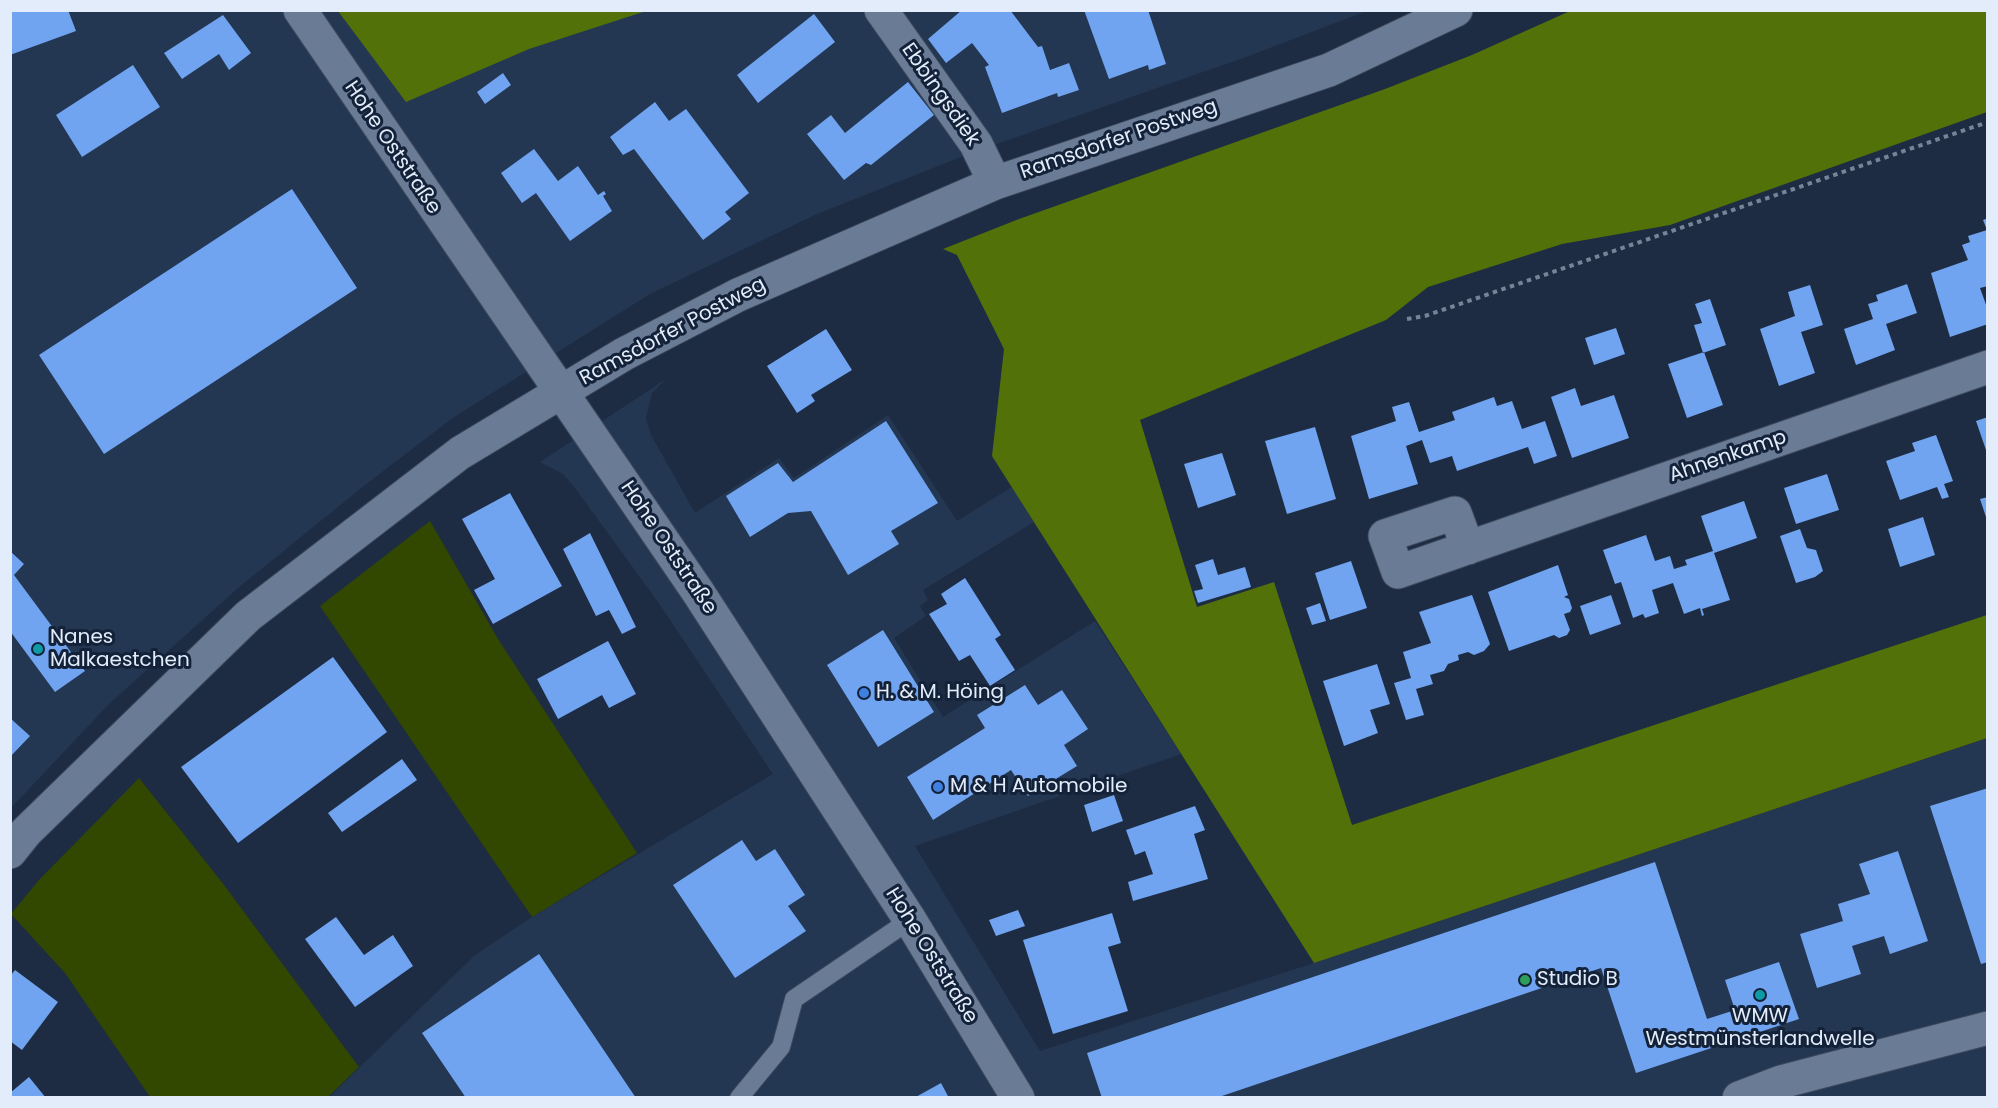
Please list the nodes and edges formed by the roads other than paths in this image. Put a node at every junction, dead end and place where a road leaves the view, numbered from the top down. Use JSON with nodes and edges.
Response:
{"nodes":[{"id":1,"x":300,"y":10,"type":"edge"},
{"id":2,"x":881,"y":10,"type":"edge"},
{"id":3,"x":1456,"y":10,"type":"edge"},
{"id":4,"x":994,"y":183,"type":"junction"},
{"id":5,"x":1988,"y":367,"type":"edge"},
{"id":6,"x":560,"y":392,"type":"junction"},
{"id":7,"x":1468,"y":548,"type":"dead end"},
{"id":8,"x":10,"y":852,"type":"edge"},
{"id":9,"x":910,"y":920,"type":"junction"},
{"id":10,"x":1988,"y":1028,"type":"edge"},
{"id":11,"x":739,"y":1098,"type":"edge"},
{"id":12,"x":1018,"y":1098,"type":"edge"},
{"id":13,"x":1739,"y":1098,"type":"edge"}],
"edges":[{"from":1,"to":6,"type":"street","name":"Hohe Oststraße"},
{"from":2,"to":4,"type":"street","name":"Ebbingsdiek"},
{"from":3,"to":4,"type":"street","name":"Ramsdorfer Postweg"},
{"from":4,"to":6,"type":"street","name":"Ramsdorfer Postweg"},
{"from":5,"to":7,"type":"street","name":"Ahnenkamp"},
{"from":6,"to":8,"type":"street","name":"Ramsdorfer Postweg"},
{"from":6,"to":9,"type":"street","name":"Hohe Oststraße"},
{"from":9,"to":11,"type":"lane"},
{"from":9,"to":12,"type":"street","name":"Hohe Oststraße"},
{"from":10,"to":13,"type":"street"}]}
